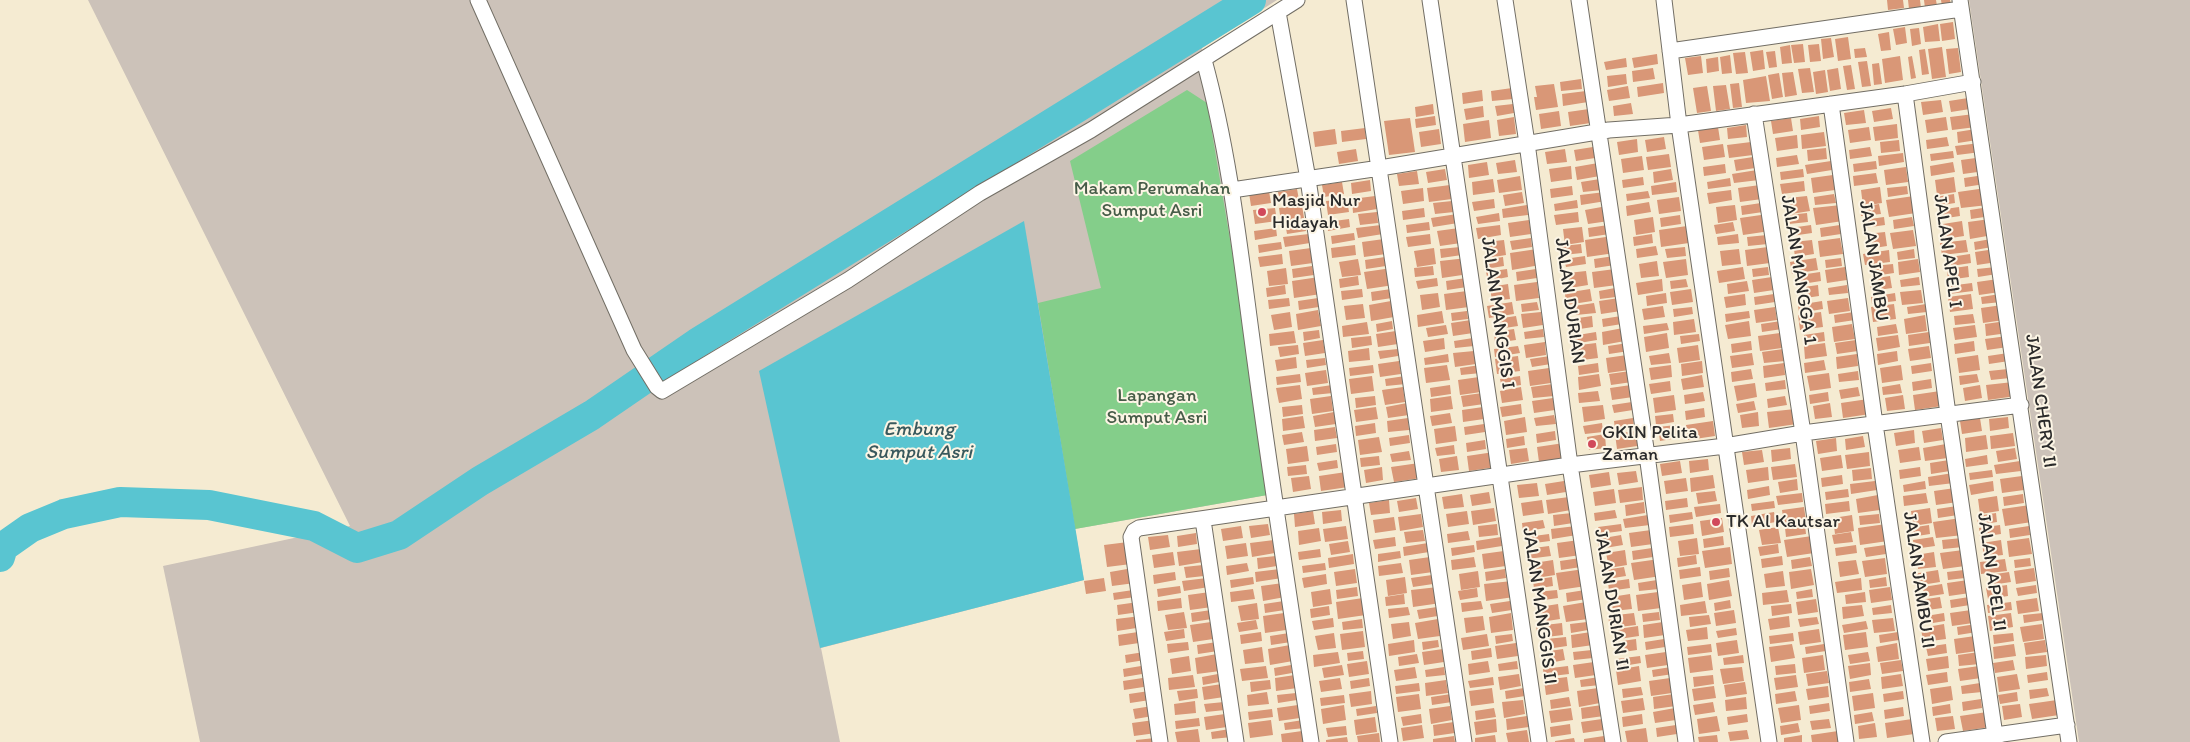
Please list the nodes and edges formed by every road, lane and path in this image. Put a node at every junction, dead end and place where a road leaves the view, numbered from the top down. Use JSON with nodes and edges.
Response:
{"nodes":[{"id":1,"x":478,"y":0,"type":"edge"},
{"id":2,"x":1297,"y":0,"type":"edge"},
{"id":3,"x":1354,"y":0,"type":"edge"},
{"id":4,"x":1430,"y":0,"type":"edge"},
{"id":5,"x":1505,"y":0,"type":"edge"},
{"id":6,"x":1580,"y":0,"type":"edge"},
{"id":7,"x":1664,"y":0,"type":"edge"},
{"id":8,"x":1960,"y":5,"type":"edge"},
{"id":9,"x":1278,"y":12,"type":"junction"},
{"id":10,"x":1670,"y":51,"type":"junction"},
{"id":11,"x":1204,"y":60,"type":"junction"},
{"id":12,"x":1973,"y":82,"type":"junction"},
{"id":13,"x":1906,"y":94,"type":"junction"},
{"id":14,"x":1831,"y":104,"type":"junction"},
{"id":15,"x":1754,"y":114,"type":"junction"},
{"id":16,"x":1679,"y":125,"type":"junction"},
{"id":17,"x":1600,"y":132,"type":"junction"},
{"id":18,"x":1527,"y":143,"type":"junction"},
{"id":19,"x":1454,"y":155,"type":"junction"},
{"id":20,"x":1380,"y":168,"type":"junction"},
{"id":21,"x":1308,"y":179,"type":"junction"},
{"id":22,"x":1232,"y":190,"type":"junction"},
{"id":23,"x":2021,"y":405,"type":"junction"},
{"id":24,"x":1948,"y":414,"type":"junction"},
{"id":25,"x":1875,"y":424,"type":"junction"},
{"id":26,"x":1803,"y":433,"type":"junction"},
{"id":27,"x":1725,"y":446,"type":"junction"},
{"id":28,"x":1647,"y":456,"type":"junction"},
{"id":29,"x":1570,"y":465,"type":"junction"},
{"id":30,"x":1500,"y":477,"type":"junction"},
{"id":31,"x":1426,"y":487,"type":"junction"},
{"id":32,"x":1355,"y":497,"type":"junction"},
{"id":33,"x":1275,"y":508,"type":"junction"},
{"id":34,"x":1203,"y":520,"type":"junction"},
{"id":35,"x":2067,"y":726,"type":"junction"},
{"id":36,"x":1995,"y":739,"type":"edge"},
{"id":37,"x":1160,"y":742,"type":"edge"},
{"id":38,"x":1236,"y":742,"type":"edge"},
{"id":39,"x":1311,"y":742,"type":"edge"},
{"id":40,"x":1390,"y":742,"type":"edge"},
{"id":41,"x":1464,"y":742,"type":"edge"},
{"id":42,"x":1539,"y":742,"type":"edge"},
{"id":43,"x":1613,"y":742,"type":"edge"},
{"id":44,"x":1686,"y":742,"type":"edge"},
{"id":45,"x":1769,"y":742,"type":"edge"},
{"id":46,"x":1846,"y":742,"type":"edge"},
{"id":47,"x":1922,"y":742,"type":"edge"},
{"id":48,"x":1946,"y":742,"type":"edge"},
{"id":49,"x":2069,"y":742,"type":"edge"}],
"edges":[{"from":1,"to":11,"type":"street"},
{"from":2,"to":9,"type":"street"},
{"from":3,"to":20,"type":"street"},
{"from":4,"to":19,"type":"street","name":"JALAN MANGGIS I"},
{"from":5,"to":18,"type":"street","name":"JALAN DURIAN"},
{"from":6,"to":17,"type":"street"},
{"from":7,"to":10,"type":"street"},
{"from":8,"to":10,"type":"street"},
{"from":8,"to":12,"type":"street","name":"JALAN CHERY II"},
{"from":9,"to":11,"type":"street"},
{"from":9,"to":21,"type":"street"},
{"from":10,"to":16,"type":"street"},
{"from":11,"to":22,"type":"street"},
{"from":12,"to":13,"type":"street"},
{"from":12,"to":23,"type":"street","name":"JALAN CHERY II"},
{"from":13,"to":14,"type":"street"},
{"from":13,"to":24,"type":"street","name":"JALAN APEL I"},
{"from":14,"to":15,"type":"street"},
{"from":14,"to":25,"type":"street","name":"JALAN JAMBU"},
{"from":15,"to":16,"type":"street"},
{"from":15,"to":26,"type":"street","name":"JALAN MANGGA 1"},
{"from":16,"to":17,"type":"street"},
{"from":16,"to":27,"type":"street"},
{"from":17,"to":18,"type":"street"},
{"from":17,"to":28,"type":"street"},
{"from":18,"to":19,"type":"street"},
{"from":18,"to":29,"type":"street","name":"JALAN DURIAN"},
{"from":19,"to":20,"type":"street"},
{"from":19,"to":30,"type":"street","name":"JALAN MANGGIS I"},
{"from":20,"to":21,"type":"street"},
{"from":20,"to":31,"type":"street"},
{"from":21,"to":22,"type":"street"},
{"from":21,"to":32,"type":"street"},
{"from":22,"to":33,"type":"street"},
{"from":23,"to":24,"type":"street"},
{"from":23,"to":35,"type":"street","name":"JALAN CHERY II"},
{"from":24,"to":25,"type":"street"},
{"from":24,"to":36,"type":"street","name":"JALAN APEL II"},
{"from":25,"to":26,"type":"street"},
{"from":25,"to":47,"type":"street","name":"JALAN JAMBU II"},
{"from":26,"to":27,"type":"street"},
{"from":26,"to":46,"type":"street","name":"JALAN MANGGA 1"},
{"from":27,"to":28,"type":"street"},
{"from":27,"to":45,"type":"street"},
{"from":28,"to":29,"type":"street"},
{"from":28,"to":44,"type":"street"},
{"from":29,"to":30,"type":"street"},
{"from":29,"to":43,"type":"street","name":"JALAN DURIAN II"},
{"from":30,"to":31,"type":"street"},
{"from":30,"to":42,"type":"street","name":"JALAN MANGGIS II"},
{"from":31,"to":32,"type":"street"},
{"from":31,"to":41,"type":"street"},
{"from":32,"to":33,"type":"street"},
{"from":32,"to":40,"type":"street"},
{"from":33,"to":34,"type":"street"},
{"from":33,"to":39,"type":"street"},
{"from":34,"to":37,"type":"street"},
{"from":34,"to":38,"type":"street"},
{"from":35,"to":36,"type":"street"},
{"from":35,"to":49,"type":"street","name":"JALAN CHERY II"},
{"from":36,"to":48,"type":"street"}]}
